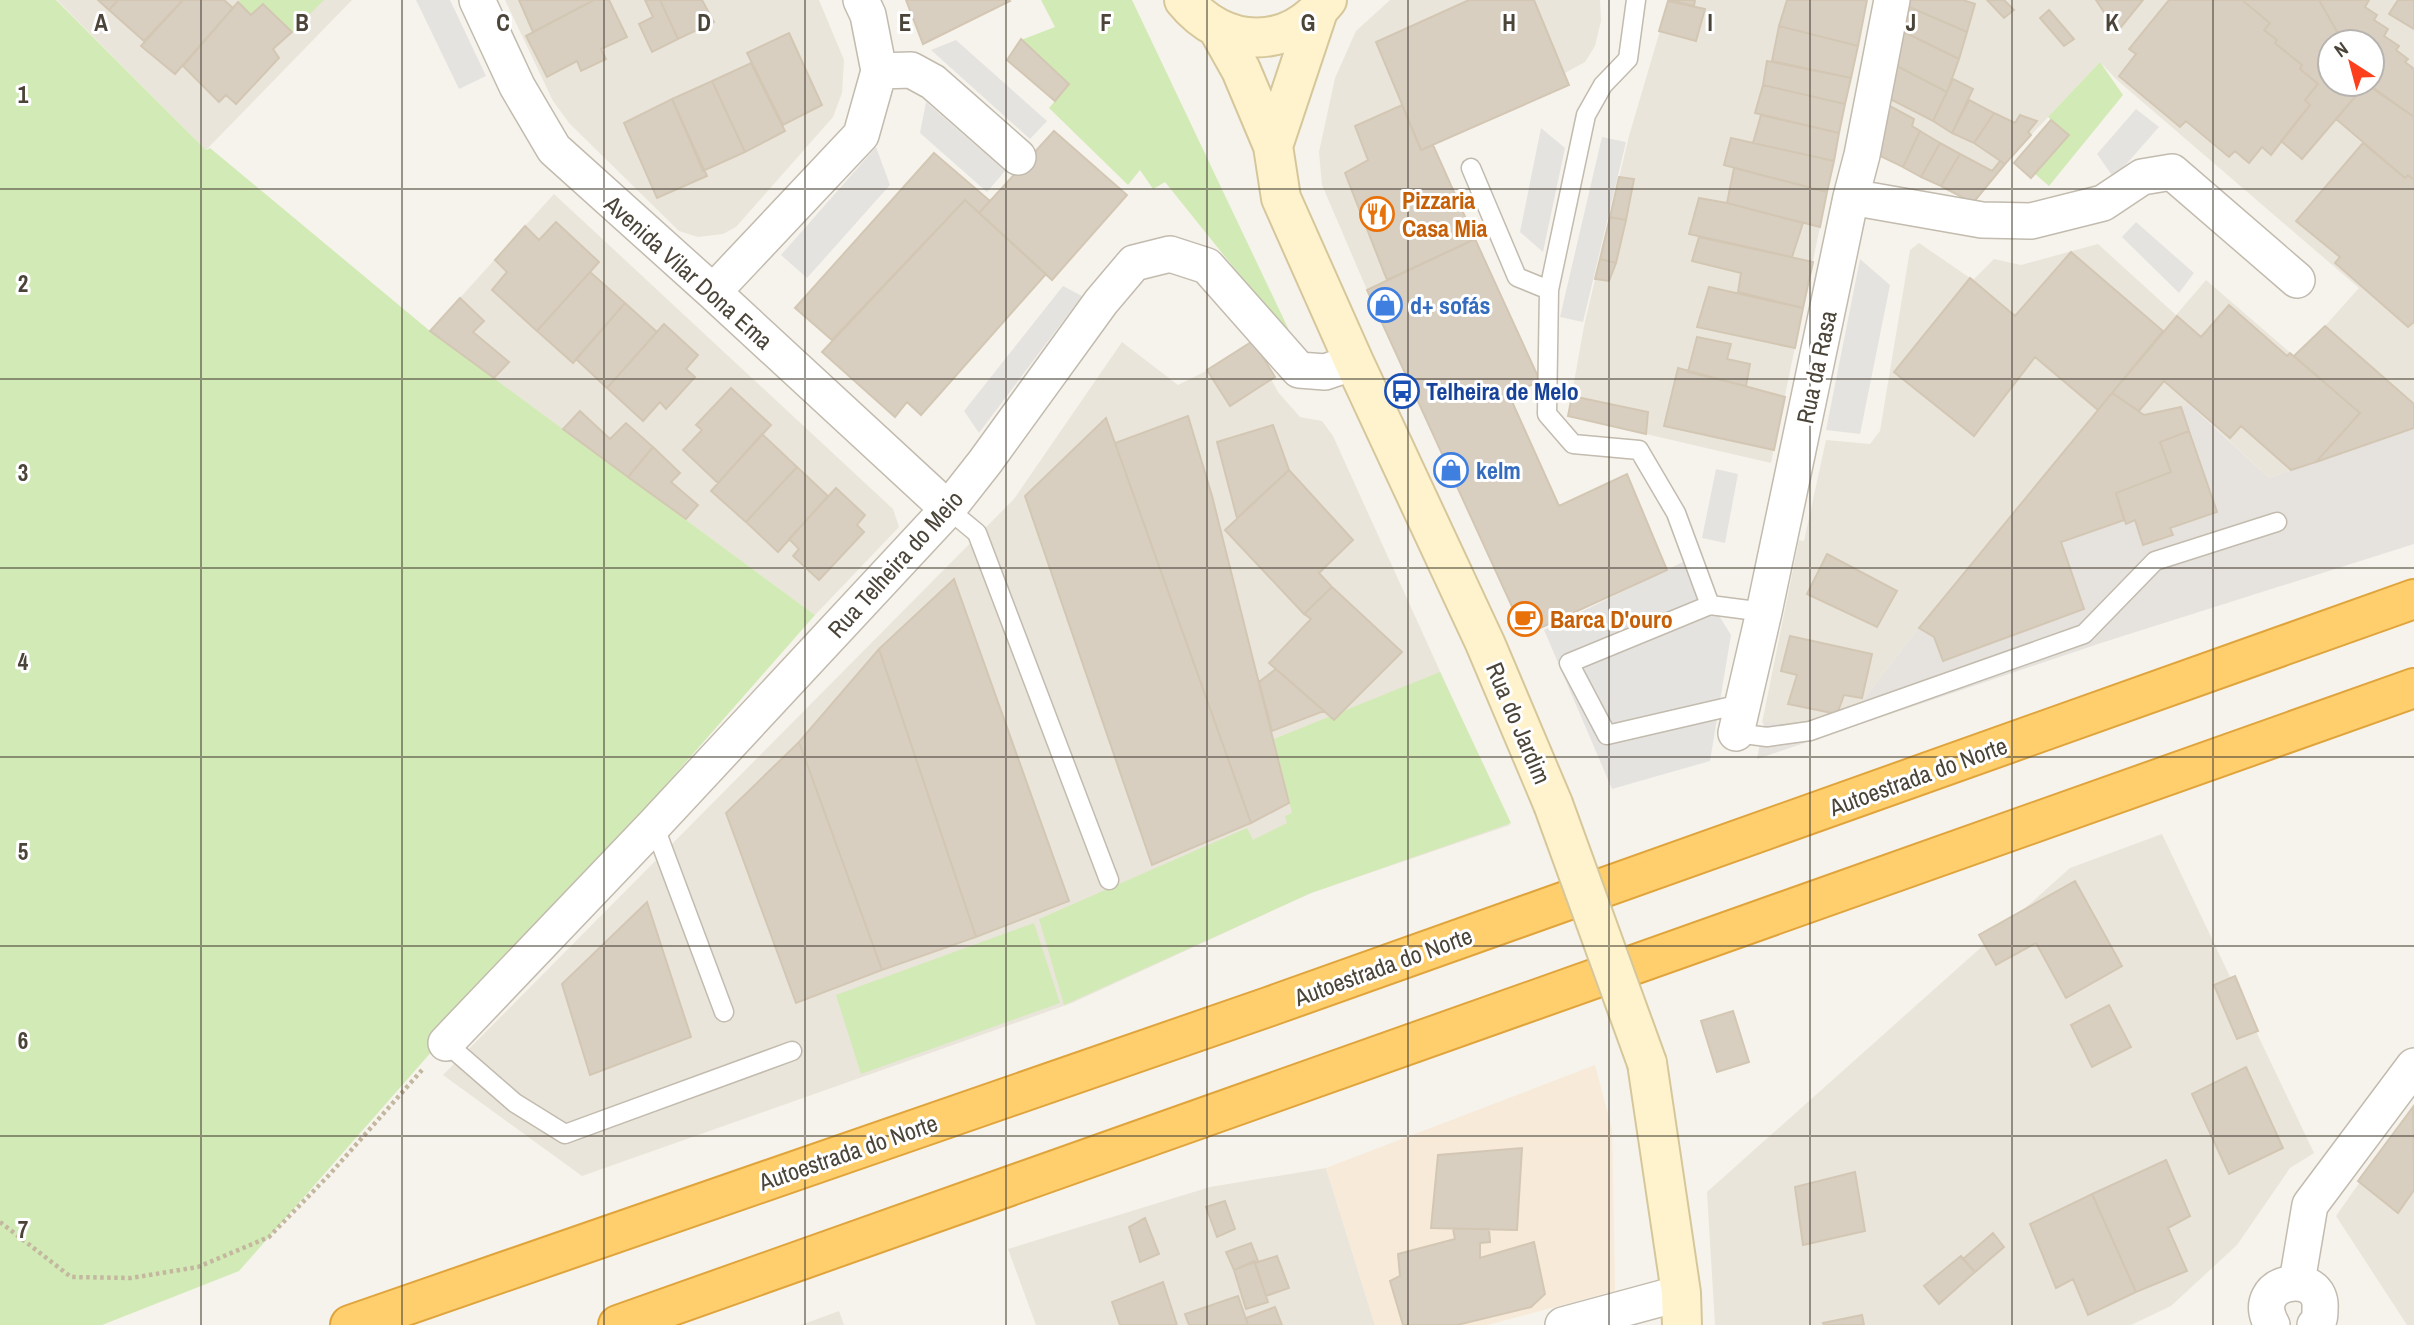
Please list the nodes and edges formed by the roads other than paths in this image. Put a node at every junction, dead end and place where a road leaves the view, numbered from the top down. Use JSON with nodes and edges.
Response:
{"nodes":[{"id":1,"x":477,"y":0,"type":"edge"},
{"id":2,"x":861,"y":0,"type":"edge"},
{"id":3,"x":1184,"y":0,"type":"edge"},
{"id":4,"x":1636,"y":0,"type":"edge"},
{"id":5,"x":1892,"y":0,"type":"edge"},
{"id":6,"x":1322,"y":7,"type":"edge"},
{"id":7,"x":1218,"y":29,"type":"junction"},
{"id":8,"x":879,"y":71,"type":"junction"},
{"id":9,"x":1273,"y":146,"type":"junction"},
{"id":10,"x":1018,"y":158,"type":"dead end"},
{"id":11,"x":1471,"y":168,"type":"dead end"},
{"id":12,"x":1851,"y":197,"type":"junction"},
{"id":13,"x":2297,"y":281,"type":"dead end"},
{"id":14,"x":1549,"y":290,"type":"junction"},
{"id":15,"x":713,"y":292,"type":"junction"},
{"id":16,"x":1354,"y":362,"type":"junction"},
{"id":17,"x":948,"y":509,"type":"junction"},
{"id":18,"x":2277,"y":522,"type":"dead end"},
{"id":19,"x":2414,"y":599,"type":"edge"},
{"id":20,"x":1710,"y":605,"type":"junction"},
{"id":21,"x":1764,"y":612,"type":"junction"},
{"id":22,"x":2414,"y":688,"type":"edge"},
{"id":23,"x":1740,"y":718,"type":"junction"},
{"id":24,"x":654,"y":825,"type":"junction"},
{"id":25,"x":1109,"y":880,"type":"dead end"},
{"id":26,"x":724,"y":1012,"type":"dead end"},
{"id":27,"x":446,"y":1043,"type":"joint"},
{"id":28,"x":792,"y":1051,"type":"dead end"},
{"id":29,"x":2414,"y":1066,"type":"edge"},
{"id":30,"x":2297,"y":1282,"type":"junction"},
{"id":31,"x":1682,"y":1309,"type":"edge"},
{"id":32,"x":2260,"y":1322,"type":"edge"},
{"id":33,"x":2321,"y":1324,"type":"edge"},
{"id":34,"x":350,"y":1325,"type":"edge"},
{"id":35,"x":618,"y":1325,"type":"edge"},
{"id":36,"x":1563,"y":1325,"type":"edge"}],
"edges":[{"from":1,"to":15,"type":"street","name":"Avenida Vilar Dona Ema"},
{"from":2,"to":8,"type":"street"},
{"from":3,"to":7,"type":"main road"},
{"from":4,"to":14,"type":"lane"},
{"from":5,"to":12,"type":"street","name":"Rua da Rasa"},
{"from":6,"to":7,"type":"main road"},
{"from":6,"to":9,"type":"main road","name":"Rua do Jardim"},
{"from":7,"to":9,"type":"main road","name":"Rua do Jardim"},
{"from":8,"to":10,"type":"street"},
{"from":8,"to":15,"type":"street"},
{"from":9,"to":16,"type":"main road","name":"Rua do Jardim"},
{"from":11,"to":14,"type":"lane"},
{"from":12,"to":13,"type":"street"},
{"from":12,"to":21,"type":"street","name":"Rua da Rasa"},
{"from":14,"to":20,"type":"lane"},
{"from":15,"to":17,"type":"street","name":"Avenida Vilar Dona Ema"},
{"from":16,"to":17,"type":"street","name":"Rua Telheira do Meio"},
{"from":16,"to":31,"type":"main road","name":"Rua do Jardim","bridge":true},
{"from":17,"to":24,"type":"street","name":"Rua Telheira do Meio"},
{"from":17,"to":25,"type":"lane"},
{"from":18,"to":23,"type":"lane"},
{"from":19,"to":34,"type":"highway","name":"Autoestrada do Norte"},
{"from":20,"to":21,"type":"lane"},
{"from":20,"to":23,"type":"lane"},
{"from":21,"to":23,"type":"street","name":"Rua da Rasa"},
{"from":22,"to":35,"type":"highway"},
{"from":24,"to":26,"type":"lane"},
{"from":24,"to":27,"type":"street","name":"Rua Telheira do Meio"},
{"from":27,"to":28,"type":"lane"},
{"from":29,"to":30,"type":"street"},
{"from":30,"to":32,"type":"street"},
{"from":30,"to":33,"type":"street"},
{"from":31,"to":36,"type":"street"}]}
